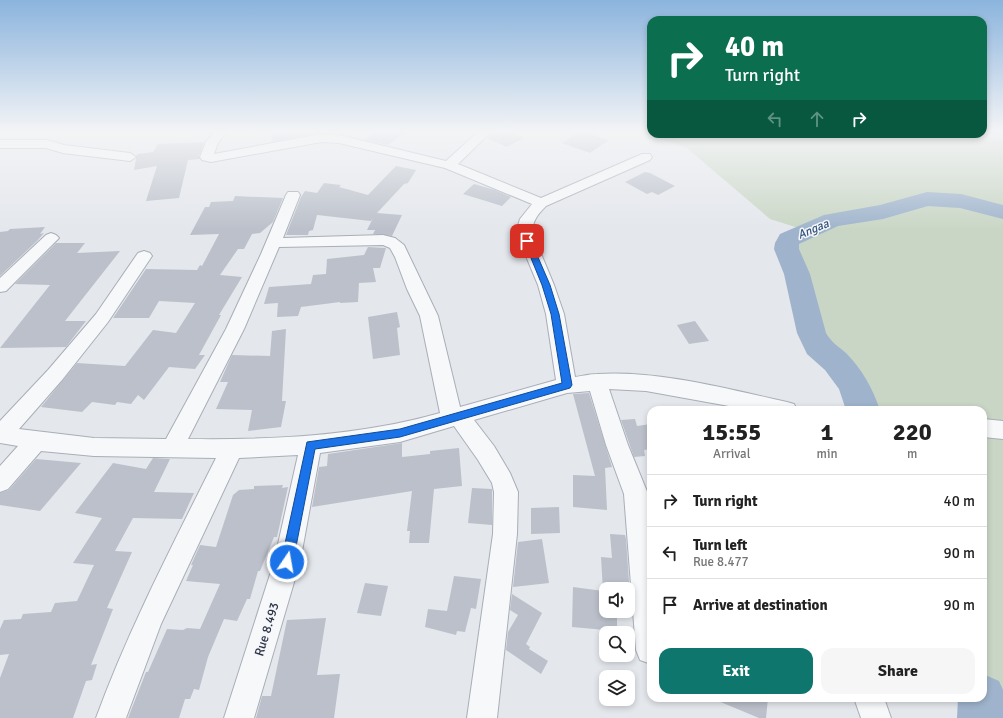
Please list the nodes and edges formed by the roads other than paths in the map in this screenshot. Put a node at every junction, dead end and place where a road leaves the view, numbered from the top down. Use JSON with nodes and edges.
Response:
{"nodes":[{"id":1,"x":449,"y":164,"type":"edge"},
{"id":2,"x":631,"y":164,"type":"edge"},
{"id":3,"x":293,"y":194,"type":"dead end"},
{"id":4,"x":541,"y":203,"type":"junction"},
{"id":5,"x":51,"y":238,"type":"dead end"},
{"id":6,"x":273,"y":243,"type":"junction"},
{"id":7,"x":144,"y":256,"type":"dead end"},
{"id":8,"x":0,"y":287,"type":"edge"},
{"id":9,"x":597,"y":381,"type":"junction"},
{"id":10,"x":567,"y":385,"type":"junction"},
{"id":11,"x":750,"y":406,"type":"edge"},
{"id":12,"x":455,"y":417,"type":"junction"},
{"id":13,"x":987,"y":428,"type":"edge"},
{"id":14,"x":1003,"y":430,"type":"edge"},
{"id":15,"x":1,"y":434,"type":"edge"},
{"id":16,"x":36,"y":441,"type":"junction"},
{"id":17,"x":311,"y":445,"type":"junction"},
{"id":18,"x":172,"y":449,"type":"junction"},
{"id":19,"x":232,"y":449,"type":"junction"},
{"id":20,"x":0,"y":482,"type":"edge"},
{"id":21,"x":647,"y":617,"type":"edge"},
{"id":22,"x":870,"y":702,"type":"edge"},
{"id":23,"x":111,"y":718,"type":"edge"},
{"id":24,"x":239,"y":718,"type":"edge"},
{"id":25,"x":482,"y":718,"type":"edge"},
{"id":26,"x":876,"y":718,"type":"edge"}],
"edges":[{"from":1,"to":4,"type":"street"},
{"from":2,"to":4,"type":"street"},
{"from":3,"to":6,"type":"street"},
{"from":4,"to":10,"type":"street"},
{"from":5,"to":8,"type":"street"},
{"from":6,"to":12,"type":"street"},
{"from":6,"to":18,"type":"street"},
{"from":7,"to":15,"type":"street"},
{"from":9,"to":10,"type":"street"},
{"from":9,"to":11,"type":"street"},
{"from":9,"to":21,"type":"street"},
{"from":10,"to":12,"type":"street"},
{"from":12,"to":17,"type":"street"},
{"from":12,"to":25,"type":"street"},
{"from":13,"to":14,"type":"street"},
{"from":15,"to":16,"type":"street"},
{"from":16,"to":18,"type":"street"},
{"from":16,"to":20,"type":"street"},
{"from":17,"to":19,"type":"street"},
{"from":17,"to":24,"type":"street","name":"Rue 8.493"},
{"from":18,"to":19,"type":"street"},
{"from":19,"to":23,"type":"street"},
{"from":22,"to":26,"type":"street"}]}
